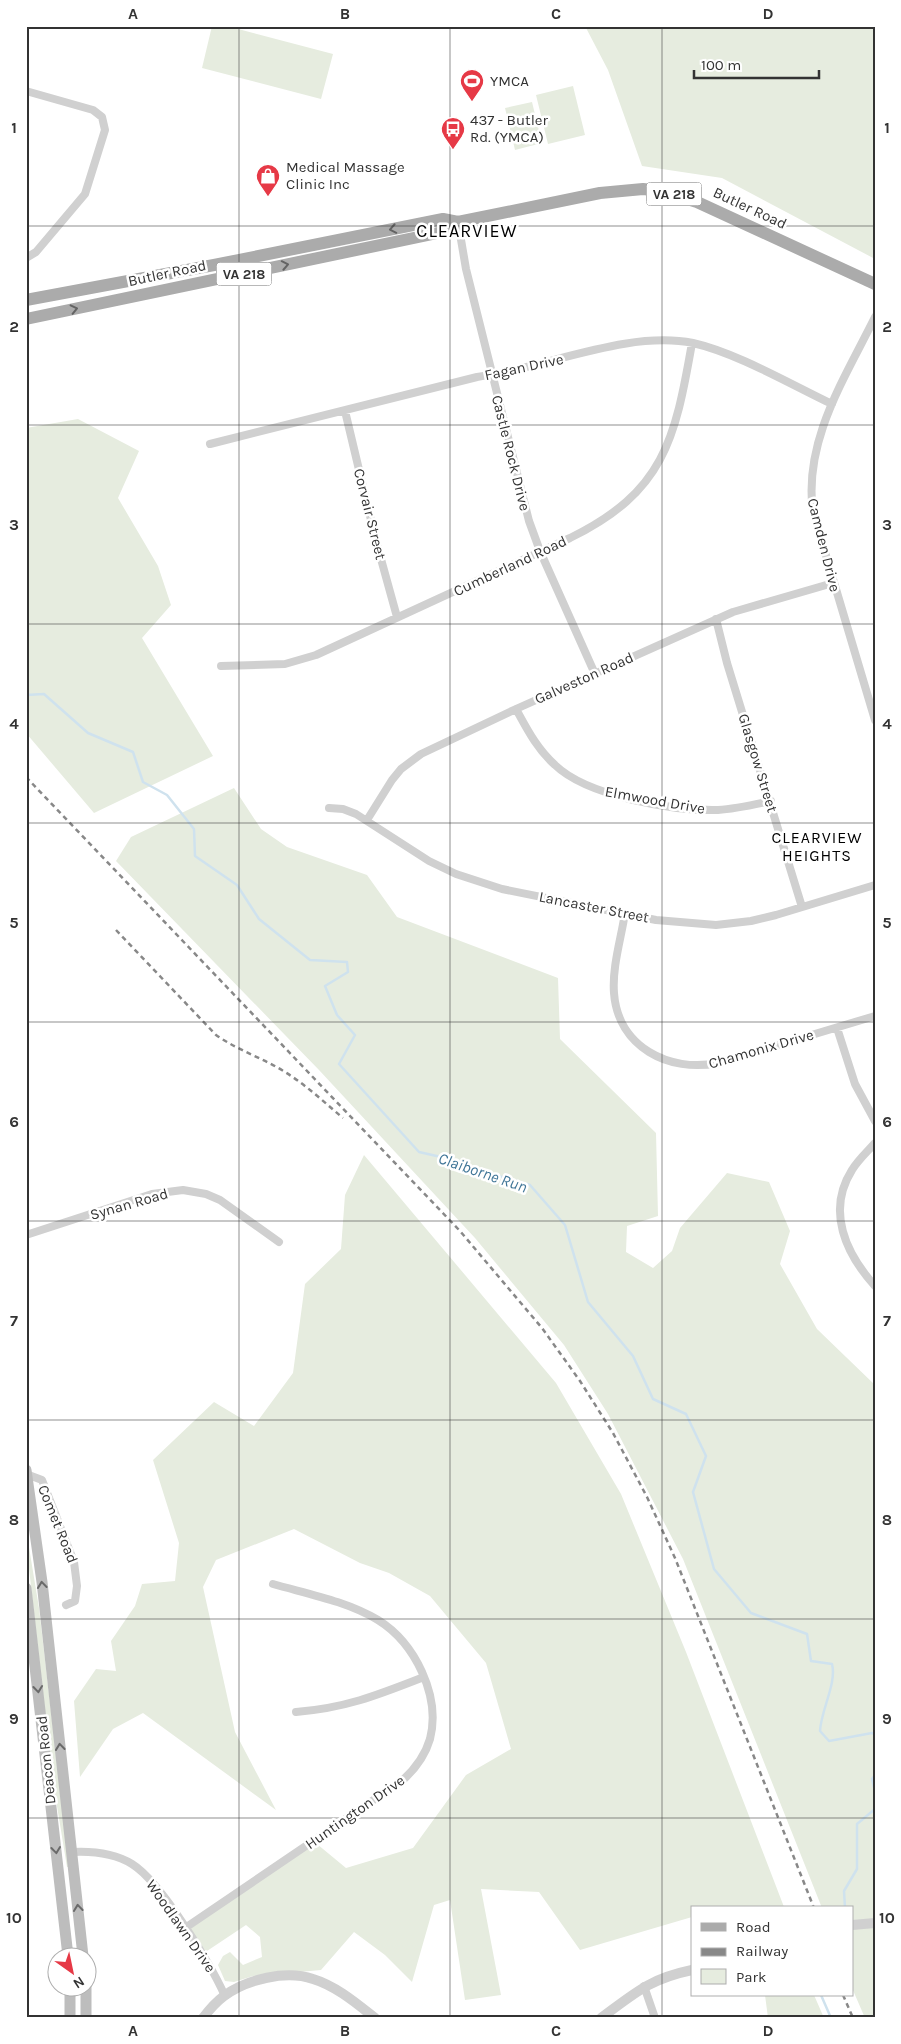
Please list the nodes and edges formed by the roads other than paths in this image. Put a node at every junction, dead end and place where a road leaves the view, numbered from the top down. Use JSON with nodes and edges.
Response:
{"nodes":[{"id":1,"x":26,"y":91,"type":"edge"},
{"id":2,"x":458,"y":222,"type":"junction"},
{"id":3,"x":26,"y":258,"type":"edge"},
{"id":4,"x":875,"y":284,"type":"edge"},
{"id":5,"x":26,"y":300,"type":"edge"},
{"id":6,"x":875,"y":317,"type":"edge"},
{"id":7,"x":26,"y":319,"type":"edge"},
{"id":8,"x":692,"y":343,"type":"junction"},
{"id":9,"x":492,"y":375,"type":"junction"},
{"id":10,"x":832,"y":404,"type":"junction"},
{"id":11,"x":345,"y":411,"type":"junction"},
{"id":12,"x":210,"y":444,"type":"dead end"},
{"id":13,"x":540,"y":551,"type":"junction"},
{"id":14,"x":833,"y":583,"type":"junction"},
{"id":15,"x":397,"y":617,"type":"junction"},
{"id":16,"x":716,"y":619,"type":"junction"},
{"id":17,"x":221,"y":666,"type":"dead end"},
{"id":18,"x":595,"y":674,"type":"junction"},
{"id":19,"x":516,"y":709,"type":"junction"},
{"id":20,"x":875,"y":720,"type":"edge"},
{"id":21,"x":770,"y":801,"type":"junction"},
{"id":22,"x":329,"y":808,"type":"dead end"},
{"id":23,"x":367,"y":820,"type":"junction"},
{"id":24,"x":875,"y":885,"type":"edge"},
{"id":25,"x":802,"y":907,"type":"junction"},
{"id":26,"x":625,"y":913,"type":"junction"},
{"id":27,"x":875,"y":1016,"type":"edge"},
{"id":28,"x":837,"y":1028,"type":"junction"},
{"id":29,"x":875,"y":1121,"type":"edge"},
{"id":30,"x":875,"y":1143,"type":"edge"},
{"id":31,"x":26,"y":1236,"type":"edge"},
{"id":32,"x":279,"y":1242,"type":"dead end"},
{"id":33,"x":875,"y":1286,"type":"edge"},
{"id":34,"x":26,"y":1474,"type":"edge"},
{"id":35,"x":273,"y":1584,"type":"dead end"},
{"id":36,"x":26,"y":1588,"type":"edge"},
{"id":37,"x":66,"y":1605,"type":"dead end"},
{"id":38,"x":424,"y":1677,"type":"junction"},
{"id":39,"x":296,"y":1712,"type":"dead end"},
{"id":40,"x":72,"y":1852,"type":"junction"},
{"id":41,"x":875,"y":1923,"type":"edge"},
{"id":42,"x":854,"y":1925,"type":"edge"},
{"id":43,"x":185,"y":1928,"type":"junction"},
{"id":44,"x":67,"y":1946,"type":"edge"},
{"id":45,"x":82,"y":1946,"type":"edge"},
{"id":46,"x":691,"y":1970,"type":"edge"},
{"id":47,"x":644,"y":1986,"type":"junction"},
{"id":48,"x":70,"y":1996,"type":"edge"},
{"id":49,"x":86,"y":1996,"type":"edge"},
{"id":50,"x":225,"y":1996,"type":"junction"},
{"id":51,"x":70,"y":2018,"type":"edge"},
{"id":52,"x":86,"y":2018,"type":"edge"},
{"id":53,"x":203,"y":2018,"type":"edge"},
{"id":54,"x":375,"y":2018,"type":"edge"},
{"id":55,"x":601,"y":2018,"type":"edge"},
{"id":56,"x":655,"y":2018,"type":"edge"}],
"edges":[{"from":1,"to":3,"type":"street"},
{"from":2,"to":4,"type":"main road","name":"Butler Road","number":"VA 218"},
{"from":2,"to":5,"type":"main road","name":"Butler Road","number":"VA 218","one_way":true},
{"from":7,"to":2,"type":"main road","name":"Butler Road","number":"VA 218","one_way":true},
{"from":2,"to":9,"type":"street","name":"Castle Rock Drive"},
{"from":6,"to":10,"type":"street","name":"Camden Drive"},
{"from":8,"to":9,"type":"street","name":"Fagan Drive"},
{"from":8,"to":10,"type":"street","name":"Fagan Drive"},
{"from":8,"to":13,"type":"street","name":"Cumberland Road"},
{"from":9,"to":11,"type":"street","name":"Fagan Drive"},
{"from":9,"to":13,"type":"street","name":"Castle Rock Drive"},
{"from":10,"to":14,"type":"street","name":"Camden Drive"},
{"from":11,"to":12,"type":"street","name":"Fagan Drive"},
{"from":11,"to":15,"type":"street","name":"Corvair Street"},
{"from":13,"to":15,"type":"street","name":"Cumberland Road"},
{"from":13,"to":18,"type":"street","name":"Castle Rock Drive"},
{"from":14,"to":16,"type":"street","name":"Galveston Road"},
{"from":14,"to":20,"type":"street","name":"Camden Drive"},
{"from":15,"to":17,"type":"street","name":"Cumberland Road"},
{"from":16,"to":18,"type":"street","name":"Galveston Road"},
{"from":16,"to":21,"type":"street","name":"Glasgow Street"},
{"from":18,"to":19,"type":"street","name":"Galveston Road"},
{"from":19,"to":21,"type":"street","name":"Elmwood Drive"},
{"from":19,"to":23,"type":"street","name":"Galveston Road"},
{"from":21,"to":25,"type":"street","name":"Glasgow Street"},
{"from":22,"to":23,"type":"street","name":"Lancaster Street"},
{"from":23,"to":26,"type":"street","name":"Lancaster Street"},
{"from":24,"to":25,"type":"street","name":"Lancaster Street"},
{"from":25,"to":26,"type":"street","name":"Lancaster Street"},
{"from":26,"to":28,"type":"street","name":"Chamonix Drive"},
{"from":27,"to":28,"type":"street","name":"Chamonix Drive"},
{"from":28,"to":29,"type":"street"},
{"from":30,"to":33,"type":"street"},
{"from":31,"to":32,"type":"street","name":"Synan Road"},
{"from":34,"to":37,"type":"street","name":"Comet Road"},
{"from":40,"to":34,"type":"main road","name":"Deacon Road","one_way":true},
{"from":35,"to":38,"type":"street","name":"Huntington Drive"},
{"from":36,"to":44,"type":"main road","name":"Deacon Road","one_way":true},
{"from":38,"to":39,"type":"street"},
{"from":38,"to":43,"type":"street","name":"Huntington Drive"},
{"from":40,"to":43,"type":"street","name":"Woodlawn Drive"},
{"from":45,"to":40,"type":"main road","name":"Deacon Road","one_way":true},
{"from":41,"to":42,"type":"street"},
{"from":43,"to":50,"type":"street","name":"Woodlawn Drive"},
{"from":46,"to":47,"type":"street"},
{"from":47,"to":55,"type":"street"},
{"from":47,"to":56,"type":"street"},
{"from":48,"to":51,"type":"main road"},
{"from":49,"to":52,"type":"main road"},
{"from":50,"to":53,"type":"street"},
{"from":50,"to":54,"type":"street"}]}
